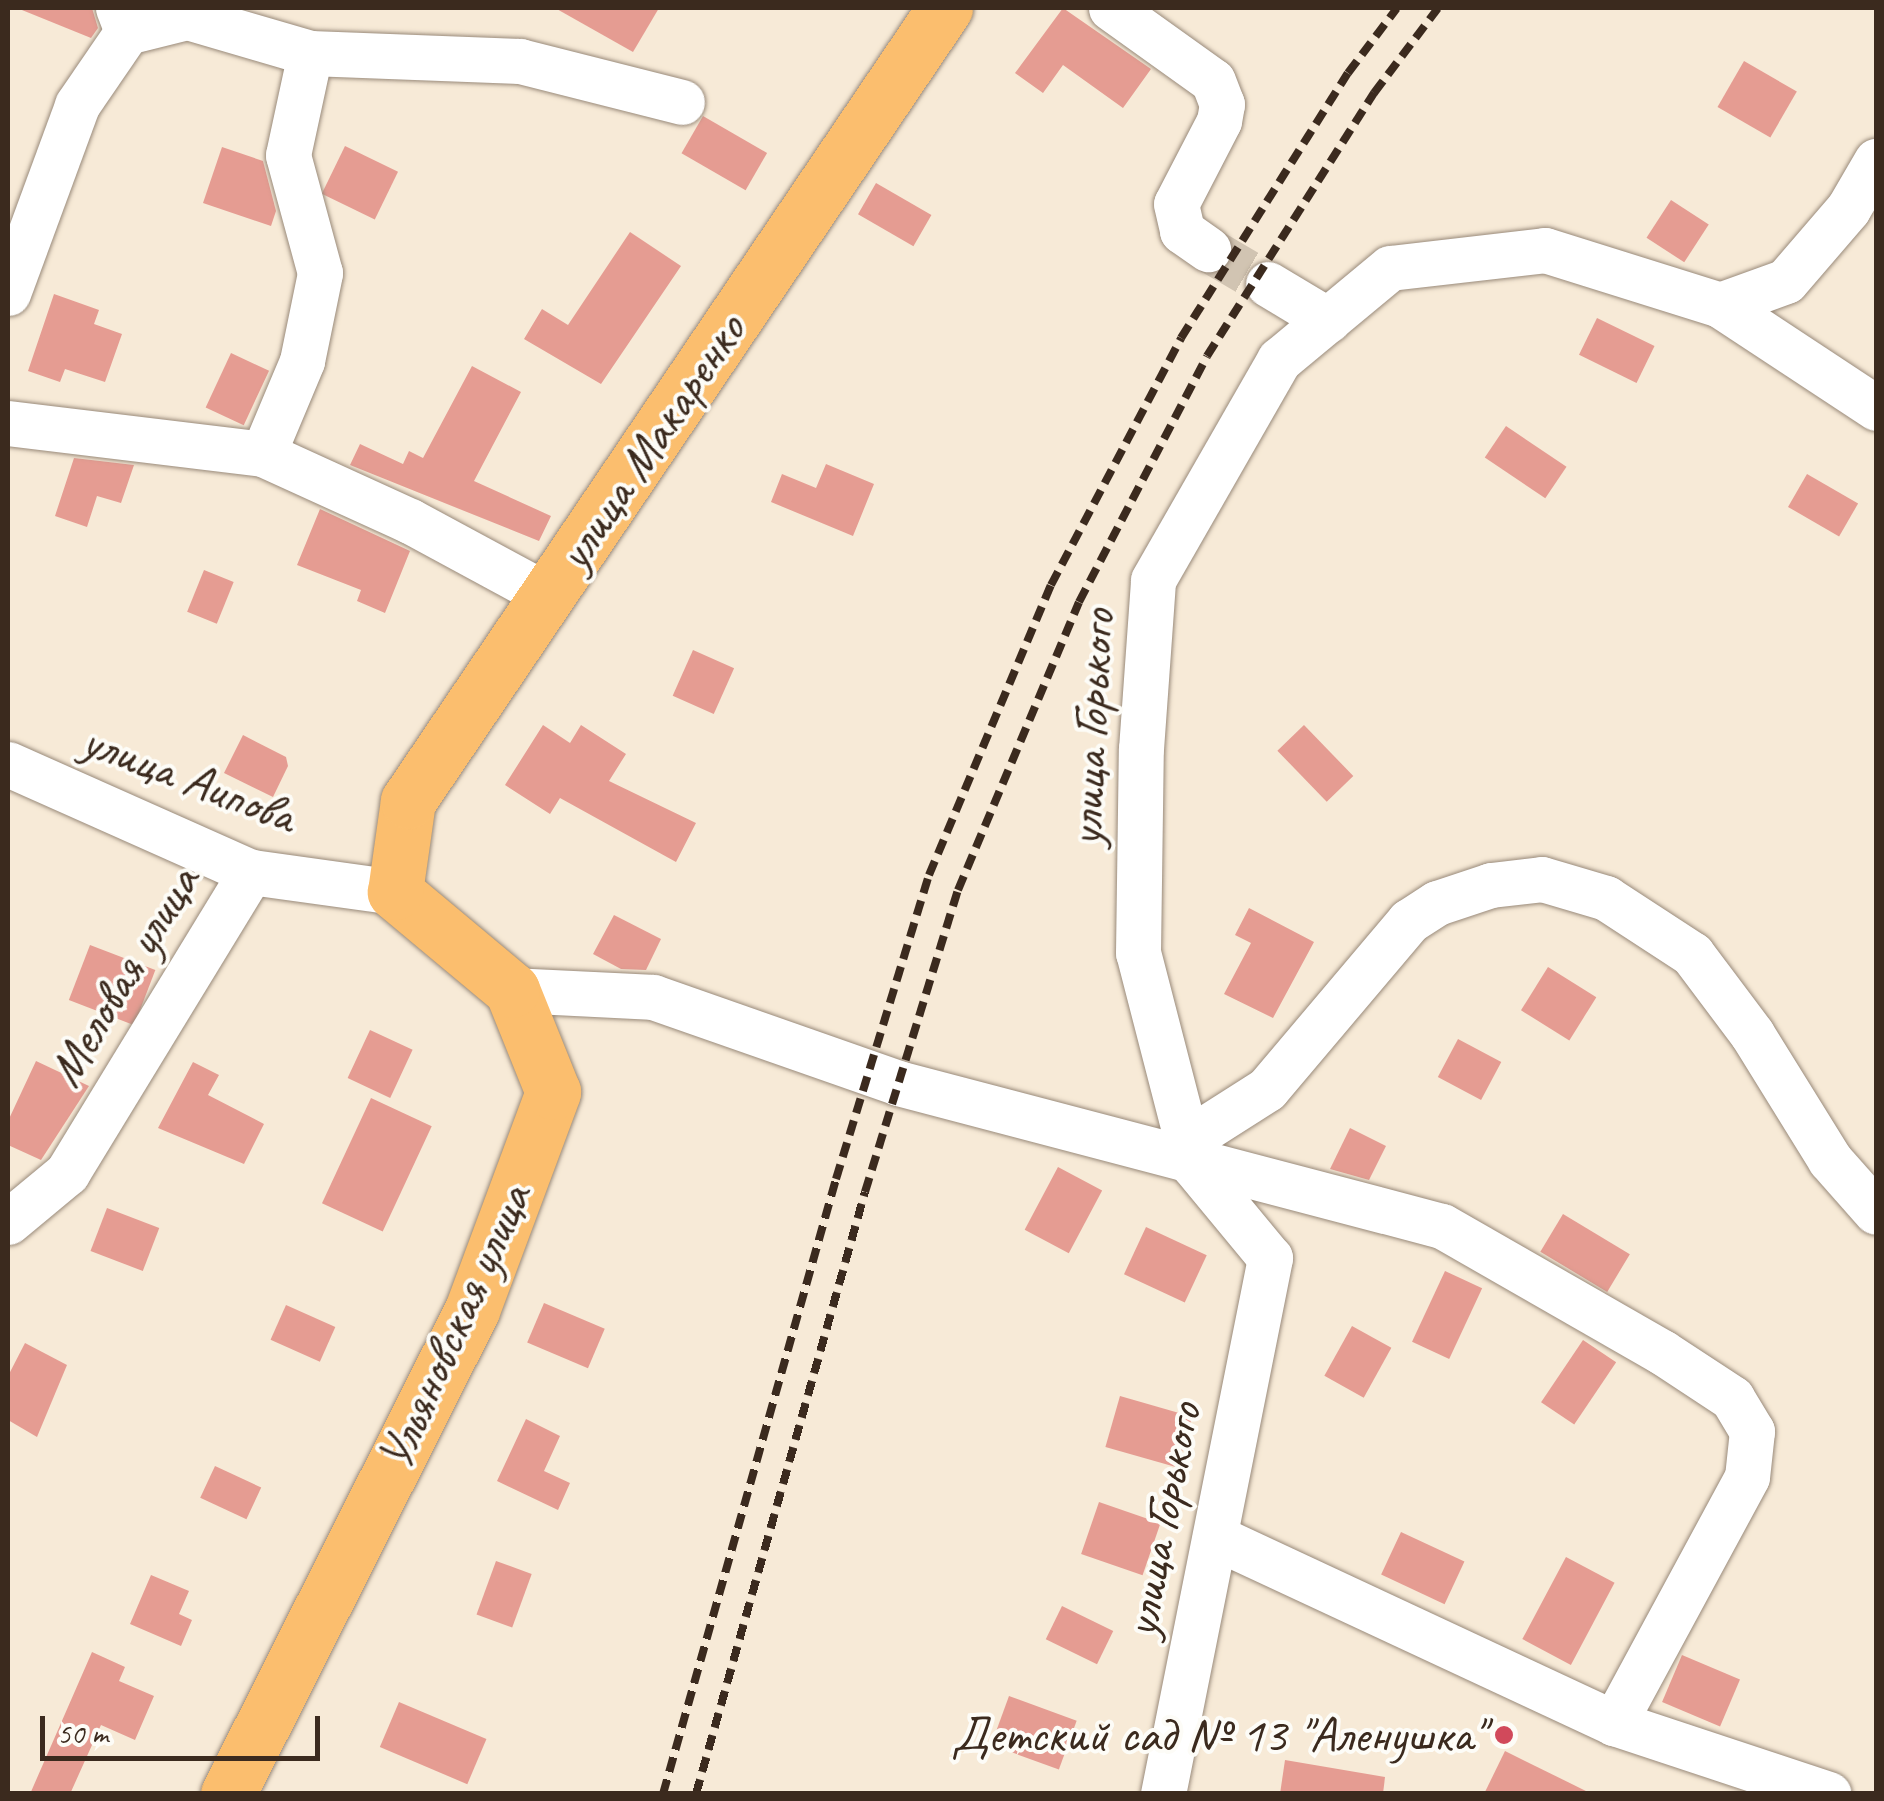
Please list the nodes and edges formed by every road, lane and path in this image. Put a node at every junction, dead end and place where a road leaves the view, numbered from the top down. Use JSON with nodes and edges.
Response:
{"nodes":[{"id":1,"x":945,"y":8,"type":"edge"},
{"id":2,"x":1111,"y":8,"type":"edge"},
{"id":3,"x":122,"y":20,"type":"edge"},
{"id":4,"x":310,"y":52,"type":"junction"},
{"id":5,"x":682,"y":102,"type":"dead end"},
{"id":6,"x":1876,"y":162,"type":"edge"},
{"id":7,"x":1208,"y":248,"type":"tunnel mouth"},
{"id":8,"x":1268,"y":284,"type":"tunnel mouth"},
{"id":9,"x":8,"y":293,"type":"edge"},
{"id":10,"x":1720,"y":305,"type":"junction"},
{"id":11,"x":1328,"y":320,"type":"junction"},
{"id":12,"x":8,"y":390,"type":"edge"},
{"id":13,"x":1876,"y":408,"type":"edge"},
{"id":14,"x":23,"y":425,"type":"edge"},
{"id":15,"x":263,"y":454,"type":"junction"},
{"id":16,"x":546,"y":595,"type":"junction"},
{"id":17,"x":8,"y":764,"type":"edge"},
{"id":18,"x":251,"y":872,"type":"junction"},
{"id":19,"x":395,"y":892,"type":"junction"},
{"id":20,"x":512,"y":990,"type":"junction"},
{"id":21,"x":1190,"y":1153,"type":"junction"},
{"id":22,"x":15,"y":1205,"type":"edge"},
{"id":23,"x":1876,"y":1212,"type":"edge"},
{"id":24,"x":1215,"y":1537,"type":"junction"},
{"id":25,"x":1614,"y":1723,"type":"junction"},
{"id":26,"x":228,"y":1794,"type":"edge"},
{"id":27,"x":1164,"y":1794,"type":"edge"},
{"id":28,"x":1829,"y":1794,"type":"edge"}],
"edges":[{"from":1,"to":16,"type":"main road","name":"улица Макаренко"},
{"from":2,"to":7,"type":"street"},
{"from":3,"to":4,"type":"street"},
{"from":3,"to":9,"type":"street"},
{"from":4,"to":5,"type":"street"},
{"from":4,"to":15,"type":"street"},
{"from":6,"to":10,"type":"street"},
{"from":8,"to":11,"type":"street"},
{"from":10,"to":11,"type":"street","name":"улица Горького"},
{"from":10,"to":13,"type":"street","name":"улица Горького"},
{"from":11,"to":21,"type":"street","name":"улица Горького"},
{"from":12,"to":14,"type":"street"},
{"from":14,"to":15,"type":"street"},
{"from":15,"to":16,"type":"street"},
{"from":16,"to":19,"type":"main road","name":"улица Макаренко"},
{"from":17,"to":18,"type":"street","name":"улица Аипова"},
{"from":18,"to":19,"type":"street","name":"улица Аипова"},
{"from":18,"to":22,"type":"street","name":"Меловая улица"},
{"from":19,"to":20,"type":"main road","name":"Ульяновская улица"},
{"from":20,"to":21,"type":"street"},
{"from":20,"to":26,"type":"main road","name":"Ульяновская улица"},
{"from":21,"to":23,"type":"street"},
{"from":21,"to":24,"type":"street","name":"улица Горького"},
{"from":21,"to":25,"type":"street"},
{"from":24,"to":25,"type":"street"},
{"from":24,"to":27,"type":"street","name":"улица Горького"},
{"from":25,"to":28,"type":"street"}]}
